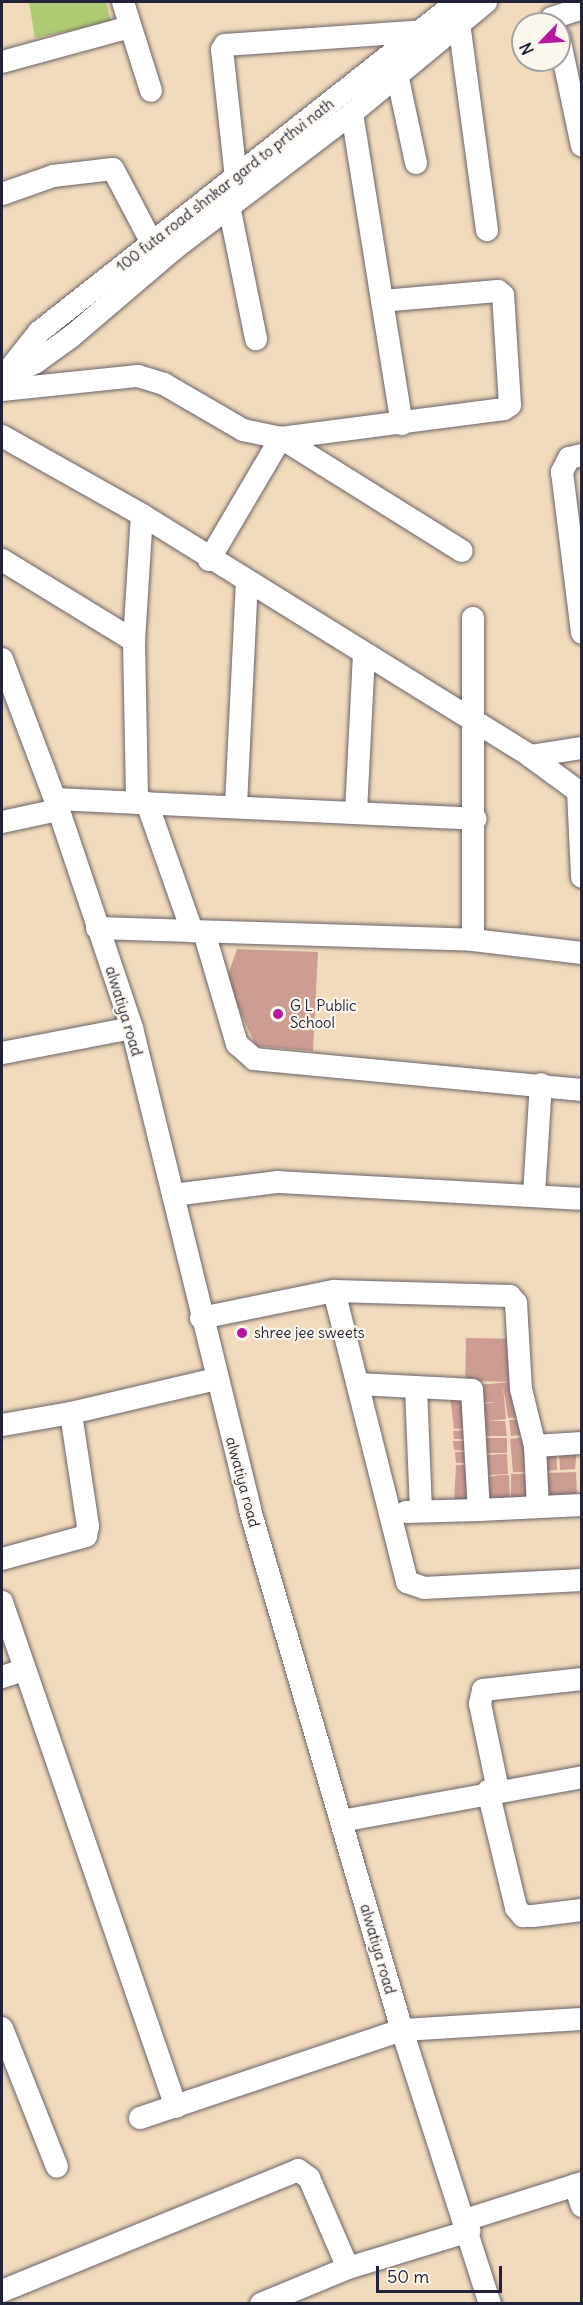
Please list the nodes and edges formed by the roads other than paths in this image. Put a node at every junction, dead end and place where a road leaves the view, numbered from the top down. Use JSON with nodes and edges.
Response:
{"nodes":[{"id":1,"x":123,"y":2,"type":"edge"},
{"id":2,"x":486,"y":2,"type":"edge"},
{"id":3,"x":458,"y":12,"type":"edge"},
{"id":4,"x":130,"y":27,"type":"junction"},
{"id":5,"x":423,"y":31,"type":"junction"},
{"id":6,"x":2,"y":62,"type":"edge"},
{"id":7,"x":564,"y":72,"type":"edge"},
{"id":8,"x":397,"y":74,"type":"junction"},
{"id":9,"x":152,"y":91,"type":"dead end"},
{"id":10,"x":352,"y":113,"type":"junction"},
{"id":11,"x":582,"y":146,"type":"edge"},
{"id":12,"x":416,"y":163,"type":"dead end"},
{"id":13,"x":236,"y":178,"type":"junction"},
{"id":14,"x":2,"y":194,"type":"edge"},
{"id":15,"x":229,"y":206,"type":"junction"},
{"id":16,"x":487,"y":230,"type":"dead end"},
{"id":17,"x":152,"y":243,"type":"junction"},
{"id":18,"x":382,"y":301,"type":"junction"},
{"id":19,"x":256,"y":339,"type":"dead end"},
{"id":20,"x":2,"y":382,"type":"edge"},
{"id":21,"x":402,"y":424,"type":"junction"},
{"id":22,"x":2,"y":436,"type":"edge"},
{"id":23,"x":281,"y":438,"type":"junction"},
{"id":24,"x":582,"y":455,"type":"edge"},
{"id":25,"x":142,"y":515,"type":"junction"},
{"id":26,"x":462,"y":551,"type":"dead end"},
{"id":27,"x":2,"y":560,"type":"edge"},
{"id":28,"x":209,"y":560,"type":"junction"},
{"id":29,"x":247,"y":583,"type":"junction"},
{"id":30,"x":473,"y":618,"type":"dead end"},
{"id":31,"x":582,"y":633,"type":"edge"},
{"id":32,"x":134,"y":641,"type":"junction"},
{"id":33,"x":364,"y":654,"type":"junction"},
{"id":34,"x":2,"y":659,"type":"edge"},
{"id":35,"x":473,"y":721,"type":"junction"},
{"id":36,"x":582,"y":748,"type":"edge"},
{"id":37,"x":530,"y":756,"type":"junction"},
{"id":38,"x":580,"y":792,"type":"edge"},
{"id":39,"x":142,"y":803,"type":"junction"},
{"id":40,"x":56,"y":804,"type":"junction"},
{"id":41,"x":236,"y":805,"type":"junction"},
{"id":42,"x":356,"y":812,"type":"junction"},
{"id":43,"x":476,"y":819,"type":"junction"},
{"id":44,"x":2,"y":822,"type":"edge"},
{"id":45,"x":582,"y":877,"type":"edge"},
{"id":46,"x":97,"y":928,"type":"junction"},
{"id":47,"x":198,"y":932,"type":"junction"},
{"id":48,"x":473,"y":940,"type":"junction"},
{"id":49,"x":582,"y":953,"type":"edge"},
{"id":50,"x":132,"y":1028,"type":"junction"},
{"id":51,"x":2,"y":1053,"type":"edge"},
{"id":52,"x":541,"y":1084,"type":"junction"},
{"id":53,"x":582,"y":1090,"type":"edge"},
{"id":54,"x":534,"y":1194,"type":"junction"},
{"id":55,"x":172,"y":1195,"type":"junction"},
{"id":56,"x":582,"y":1199,"type":"edge"},
{"id":57,"x":334,"y":1291,"type":"junction"},
{"id":58,"x":201,"y":1318,"type":"junction"},
{"id":59,"x":216,"y":1379,"type":"junction"},
{"id":60,"x":360,"y":1384,"type":"junction"},
{"id":61,"x":416,"y":1387,"type":"junction"},
{"id":62,"x":71,"y":1413,"type":"junction"},
{"id":63,"x":2,"y":1425,"type":"edge"},
{"id":64,"x":582,"y":1443,"type":"edge"},
{"id":65,"x":535,"y":1446,"type":"junction"},
{"id":66,"x":582,"y":1505,"type":"edge"},
{"id":67,"x":538,"y":1507,"type":"junction"},
{"id":68,"x":479,"y":1510,"type":"junction"},
{"id":69,"x":421,"y":1511,"type":"junction"},
{"id":70,"x":389,"y":1512,"type":"junction"},
{"id":71,"x":2,"y":1559,"type":"edge"},
{"id":72,"x":582,"y":1580,"type":"edge"},
{"id":73,"x":2,"y":1602,"type":"edge"},
{"id":74,"x":23,"y":1670,"type":"junction"},
{"id":75,"x":2,"y":1677,"type":"edge"},
{"id":76,"x":582,"y":1679,"type":"edge"},
{"id":77,"x":582,"y":1777,"type":"edge"},
{"id":78,"x":493,"y":1790,"type":"junction"},
{"id":79,"x":341,"y":1821,"type":"junction"},
{"id":80,"x":582,"y":1910,"type":"edge"},
{"id":81,"x":582,"y":2019,"type":"edge"},
{"id":82,"x":2,"y":2028,"type":"edge"},
{"id":83,"x":402,"y":2030,"type":"junction"},
{"id":84,"x":176,"y":2107,"type":"junction"},
{"id":85,"x":140,"y":2118,"type":"dead end"},
{"id":86,"x":57,"y":2167,"type":"dead end"},
{"id":87,"x":579,"y":2191,"type":"edge"},
{"id":88,"x":467,"y":2226,"type":"junction"},
{"id":89,"x":348,"y":2268,"type":"junction"},
{"id":90,"x":2,"y":2291,"type":"edge"},
{"id":91,"x":261,"y":2304,"type":"edge"},
{"id":92,"x":490,"y":2304,"type":"edge"}],
"edges":[{"from":1,"to":4,"type":"street"},
{"from":2,"to":3,"type":"street"},
{"from":3,"to":5,"type":"street","name":"100 futa road shnkar gard to prthvi nath"},
{"from":3,"to":8,"type":"street"},
{"from":3,"to":16,"type":"street"},
{"from":4,"to":6,"type":"street"},
{"from":4,"to":9,"type":"street"},
{"from":5,"to":13,"type":"street","name":"100 futa road shnkar gard to prthvi nath"},
{"from":5,"to":13,"type":"street"},
{"from":7,"to":11,"type":"street"},
{"from":8,"to":10,"type":"street"},
{"from":8,"to":12,"type":"street"},
{"from":10,"to":15,"type":"street"},
{"from":10,"to":18,"type":"street"},
{"from":13,"to":17,"type":"street","name":"100 futa road shnkar gard to prthvi nath"},
{"from":14,"to":17,"type":"street"},
{"from":15,"to":19,"type":"street"},
{"from":15,"to":20,"type":"street"},
{"from":17,"to":20,"type":"street","name":"100 futa road shnkar gard to prthvi nath"},
{"from":18,"to":21,"type":"street"},
{"from":18,"to":21,"type":"street"},
{"from":20,"to":23,"type":"street"},
{"from":21,"to":23,"type":"street"},
{"from":22,"to":25,"type":"street"},
{"from":23,"to":26,"type":"street"},
{"from":23,"to":28,"type":"street"},
{"from":24,"to":31,"type":"street"},
{"from":25,"to":28,"type":"street"},
{"from":25,"to":32,"type":"street"},
{"from":27,"to":32,"type":"street"},
{"from":28,"to":29,"type":"street"},
{"from":29,"to":33,"type":"street"},
{"from":29,"to":41,"type":"street"},
{"from":30,"to":35,"type":"street"},
{"from":32,"to":39,"type":"street"},
{"from":33,"to":35,"type":"street"},
{"from":33,"to":42,"type":"street"},
{"from":34,"to":40,"type":"street","name":"alwatiya road"},
{"from":35,"to":37,"type":"street"},
{"from":35,"to":43,"type":"street"},
{"from":36,"to":37,"type":"street"},
{"from":37,"to":38,"type":"street"},
{"from":38,"to":45,"type":"street"},
{"from":39,"to":40,"type":"street"},
{"from":39,"to":41,"type":"street"},
{"from":39,"to":47,"type":"street"},
{"from":40,"to":44,"type":"street"},
{"from":40,"to":46,"type":"street","name":"alwatiya road"},
{"from":41,"to":42,"type":"street"},
{"from":42,"to":43,"type":"street"},
{"from":43,"to":48,"type":"street"},
{"from":46,"to":47,"type":"street"},
{"from":46,"to":50,"type":"street","name":"alwatiya road"},
{"from":47,"to":48,"type":"street"},
{"from":47,"to":52,"type":"street"},
{"from":48,"to":49,"type":"street"},
{"from":50,"to":51,"type":"street"},
{"from":50,"to":55,"type":"street","name":"alwatiya road"},
{"from":52,"to":53,"type":"street"},
{"from":52,"to":54,"type":"street"},
{"from":54,"to":55,"type":"street"},
{"from":54,"to":56,"type":"street"},
{"from":55,"to":58,"type":"street","name":"alwatiya road"},
{"from":57,"to":58,"type":"street"},
{"from":57,"to":60,"type":"street"},
{"from":57,"to":65,"type":"street"},
{"from":58,"to":59,"type":"street","name":"alwatiya road"},
{"from":59,"to":62,"type":"street"},
{"from":59,"to":79,"type":"street","name":"alwatiya road"},
{"from":60,"to":61,"type":"street"},
{"from":60,"to":70,"type":"street"},
{"from":61,"to":68,"type":"street"},
{"from":61,"to":69,"type":"street"},
{"from":62,"to":63,"type":"street"},
{"from":62,"to":71,"type":"street"},
{"from":64,"to":65,"type":"street"},
{"from":65,"to":67,"type":"street"},
{"from":66,"to":67,"type":"street"},
{"from":67,"to":68,"type":"street"},
{"from":68,"to":69,"type":"street"},
{"from":69,"to":70,"type":"street"},
{"from":70,"to":72,"type":"street"},
{"from":73,"to":74,"type":"street"},
{"from":74,"to":75,"type":"street"},
{"from":74,"to":84,"type":"street"},
{"from":76,"to":78,"type":"street"},
{"from":77,"to":78,"type":"street"},
{"from":78,"to":79,"type":"street"},
{"from":78,"to":80,"type":"street"},
{"from":79,"to":83,"type":"street","name":"alwatiya road"},
{"from":81,"to":83,"type":"street"},
{"from":82,"to":86,"type":"street"},
{"from":83,"to":84,"type":"street"},
{"from":83,"to":88,"type":"street","name":"alwatiya road"},
{"from":84,"to":85,"type":"street"},
{"from":87,"to":88,"type":"street"},
{"from":88,"to":89,"type":"street"},
{"from":88,"to":92,"type":"street","name":"alwatiya road"},
{"from":89,"to":90,"type":"street"},
{"from":89,"to":91,"type":"street"}]}
